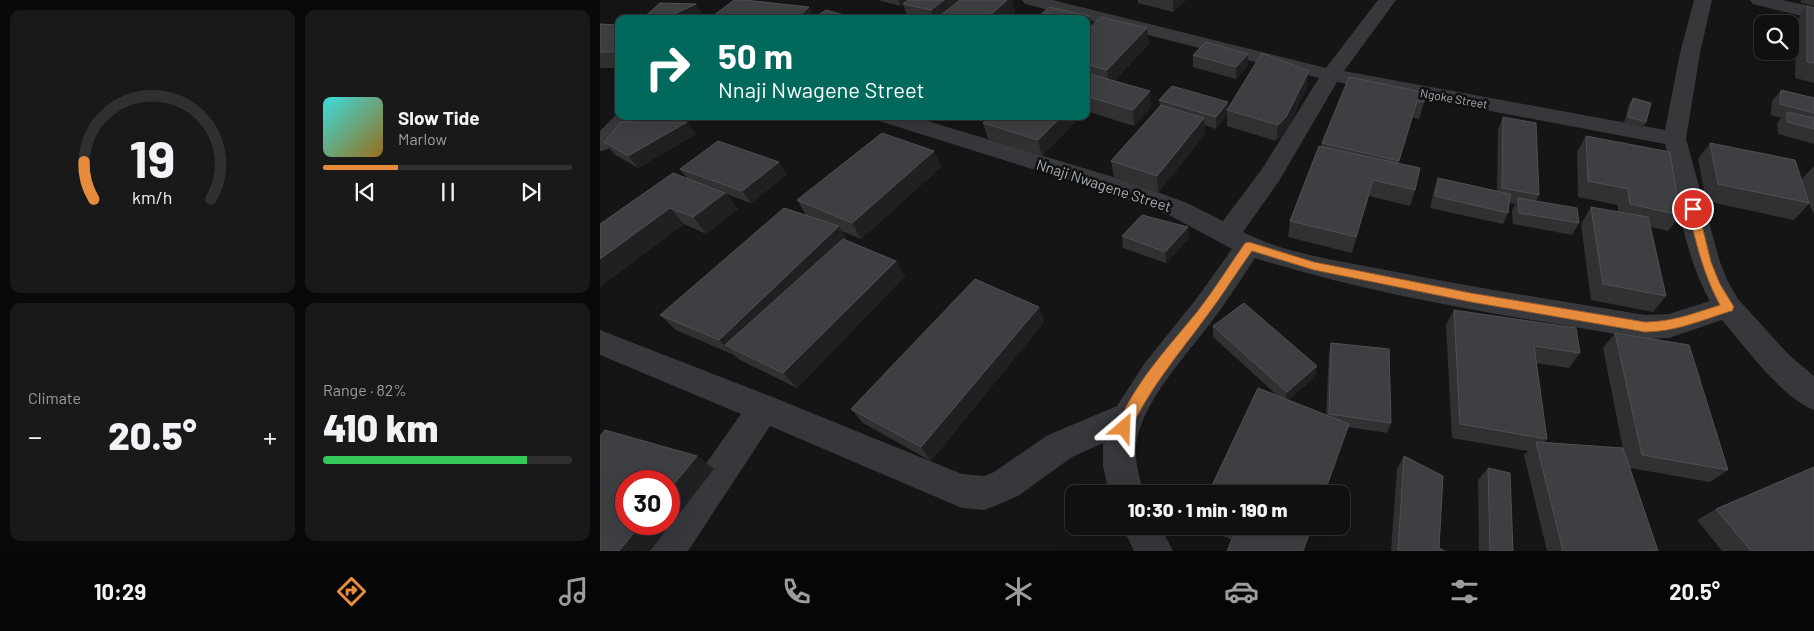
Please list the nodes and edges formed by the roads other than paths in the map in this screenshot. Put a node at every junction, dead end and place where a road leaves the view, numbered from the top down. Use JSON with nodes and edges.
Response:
{"nodes":[{"id":1,"x":1031,"y":0,"type":"edge"},
{"id":2,"x":1387,"y":0,"type":"edge"},
{"id":3,"x":1703,"y":0,"type":"edge"},
{"id":4,"x":1759,"y":0,"type":"edge"},
{"id":5,"x":1814,"y":13,"type":"edge"},
{"id":6,"x":1331,"y":75,"type":"junction"},
{"id":7,"x":623,"y":120,"type":"edge"},
{"id":8,"x":900,"y":120,"type":"edge"},
{"id":9,"x":1675,"y":139,"type":"junction"},
{"id":10,"x":600,"y":144,"type":"edge"},
{"id":11,"x":1238,"y":240,"type":"junction"},
{"id":12,"x":1728,"y":307,"type":"junction"},
{"id":13,"x":600,"y":342,"type":"edge"},
{"id":14,"x":1814,"y":396,"type":"edge"},
{"id":15,"x":764,"y":408,"type":"junction"},
{"id":16,"x":1128,"y":417,"type":"junction"},
{"id":17,"x":1125,"y":485,"type":"edge"},
{"id":18,"x":1145,"y":535,"type":"edge"},
{"id":19,"x":666,"y":551,"type":"edge"},
{"id":20,"x":1154,"y":551,"type":"edge"}],
"edges":[{"from":1,"to":6,"type":"street","name":"Ngoke Street"},
{"from":2,"to":6,"type":"street"},
{"from":3,"to":9,"type":"street"},
{"from":4,"to":5,"type":"street"},
{"from":6,"to":9,"type":"street","name":"Ngoke Street"},
{"from":6,"to":11,"type":"street"},
{"from":7,"to":10,"type":"street"},
{"from":8,"to":11,"type":"street","name":"Nnaji Nwagene Street"},
{"from":9,"to":12,"type":"street"},
{"from":11,"to":12,"type":"street","name":"Nnaji Nwagene Street"},
{"from":11,"to":16,"type":"street"},
{"from":12,"to":14,"type":"street"},
{"from":13,"to":15,"type":"street"},
{"from":15,"to":16,"type":"street"},
{"from":15,"to":19,"type":"street"},
{"from":16,"to":17,"type":"street"},
{"from":18,"to":20,"type":"street"}]}
